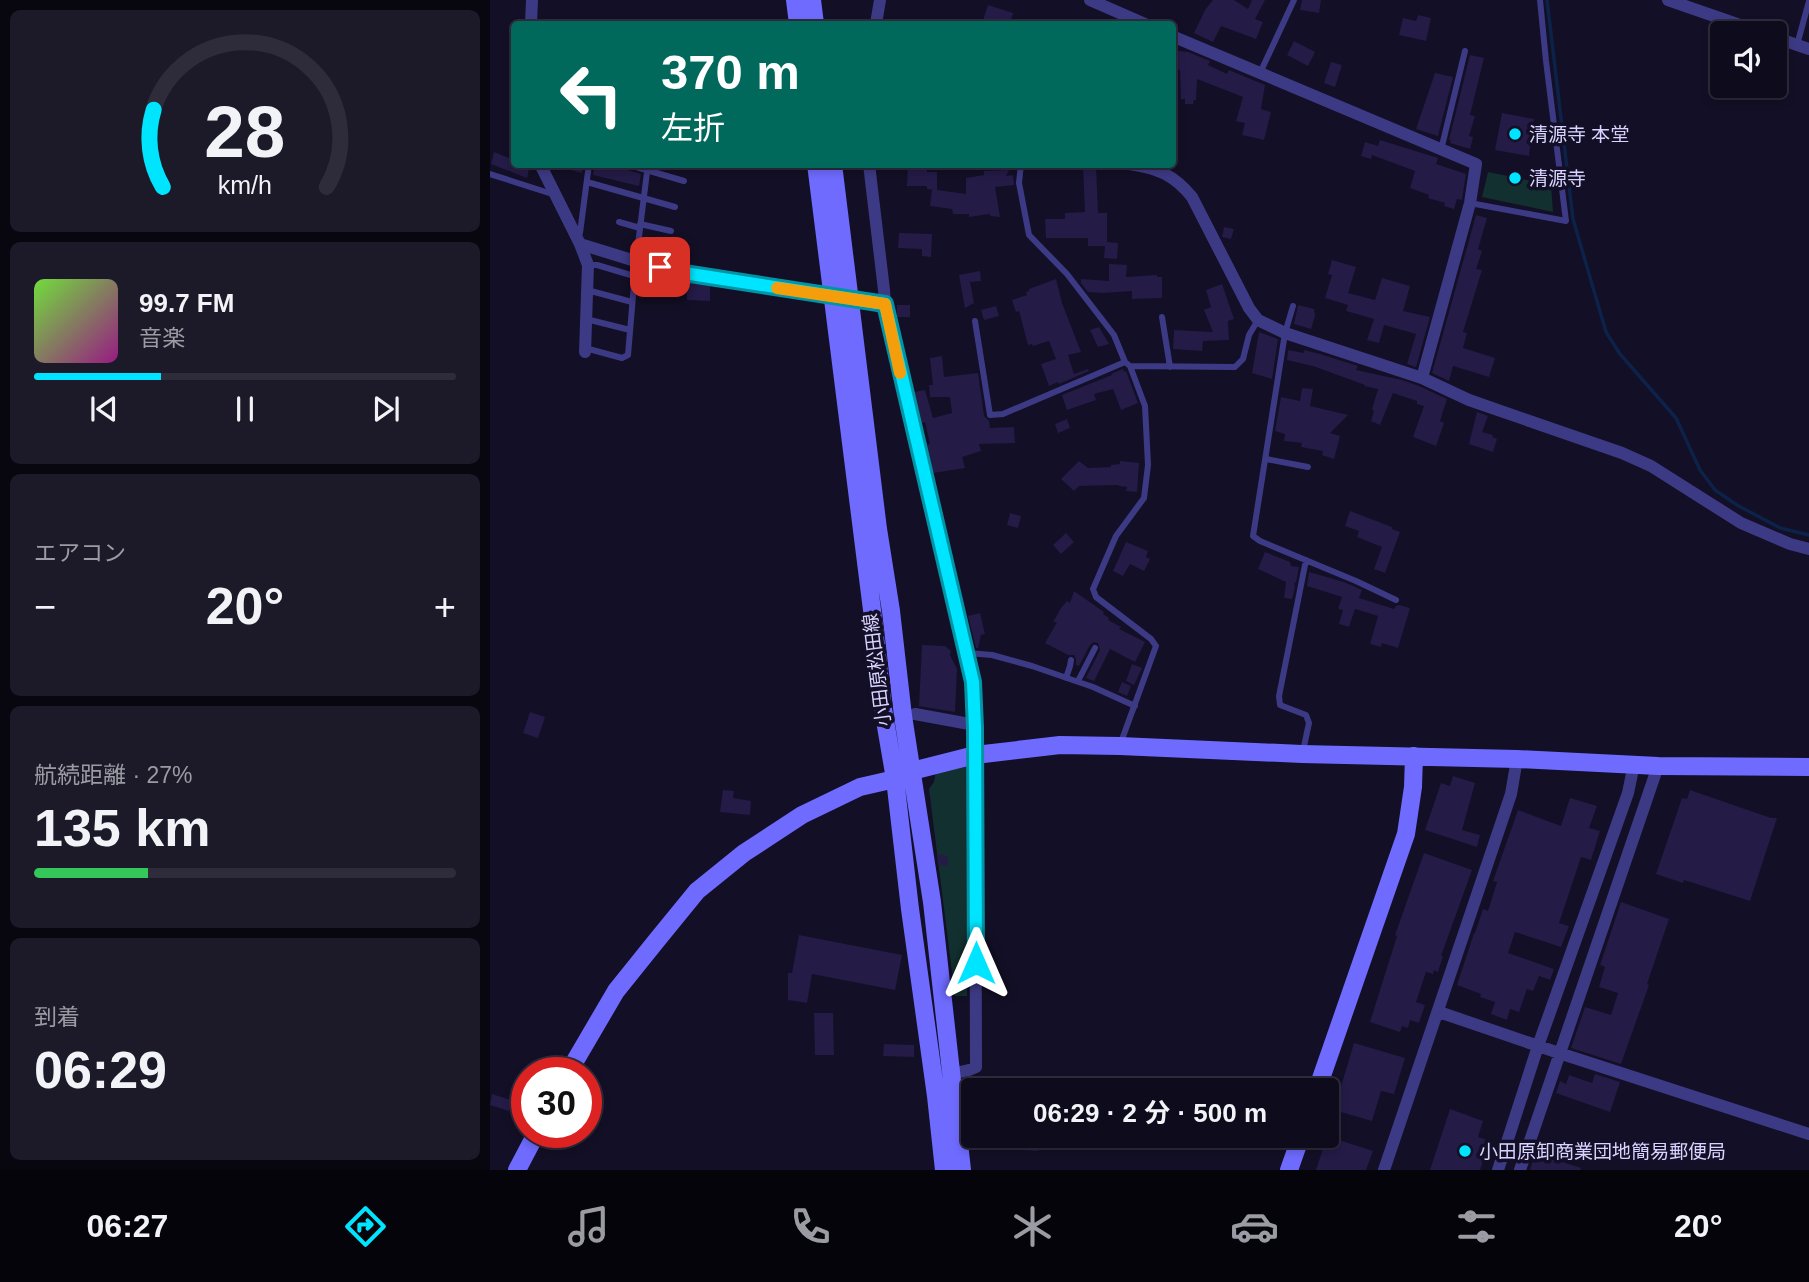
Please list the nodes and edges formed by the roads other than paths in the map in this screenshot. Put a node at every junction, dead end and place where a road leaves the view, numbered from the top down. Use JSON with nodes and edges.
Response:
{"nodes":[{"id":1,"x":532,"y":0,"type":"edge"},
{"id":2,"x":795,"y":0,"type":"edge"},
{"id":3,"x":812,"y":0,"type":"edge"},
{"id":4,"x":880,"y":0,"type":"edge"},
{"id":5,"x":1090,"y":0,"type":"edge"},
{"id":6,"x":1294,"y":0,"type":"edge"},
{"id":7,"x":1540,"y":0,"type":"edge"},
{"id":8,"x":1668,"y":0,"type":"edge"},
{"id":9,"x":1809,"y":1,"type":"edge"},
{"id":10,"x":531,"y":21,"type":"edge"},
{"id":11,"x":798,"y":21,"type":"edge"},
{"id":12,"x":815,"y":21,"type":"edge"},
{"id":13,"x":876,"y":21,"type":"edge"},
{"id":14,"x":1138,"y":21,"type":"edge"},
{"id":15,"x":1728,"y":21,"type":"edge"},
{"id":16,"x":1176,"y":38,"type":"edge"},
{"id":17,"x":1803,"y":47,"type":"edge"},
{"id":18,"x":1465,"y":51,"type":"dead end"},
{"id":19,"x":1260,"y":74,"type":"junction"},
{"id":20,"x":1441,"y":150,"type":"junction"},
{"id":21,"x":542,"y":168,"type":"edge"},
{"id":22,"x":589,"y":168,"type":"edge"},
{"id":23,"x":648,"y":168,"type":"edge"},
{"id":24,"x":651,"y":168,"type":"edge"},
{"id":25,"x":817,"y":168,"type":"edge"},
{"id":26,"x":833,"y":168,"type":"edge"},
{"id":27,"x":869,"y":168,"type":"edge"},
{"id":28,"x":1021,"y":168,"type":"edge"},
{"id":29,"x":1151,"y":168,"type":"edge"},
{"id":30,"x":490,"y":174,"type":"edge"},
{"id":31,"x":684,"y":181,"type":"dead end"},
{"id":32,"x":587,"y":183,"type":"junction"},
{"id":33,"x":553,"y":191,"type":"junction"},
{"id":34,"x":644,"y":198,"type":"junction"},
{"id":35,"x":1470,"y":203,"type":"junction"},
{"id":36,"x":675,"y":207,"type":"dead end"},
{"id":37,"x":619,"y":222,"type":"dead end"},
{"id":38,"x":640,"y":226,"type":"junction"},
{"id":39,"x":671,"y":231,"type":"dead end"},
{"id":40,"x":578,"y":241,"type":"junction"},
{"id":41,"x":636,"y":261,"type":"junction"},
{"id":42,"x":589,"y":265,"type":"junction"},
{"id":43,"x":634,"y":276,"type":"junction"},
{"id":44,"x":587,"y":290,"type":"junction"},
{"id":45,"x":842,"y":298,"type":"junction"},
{"id":46,"x":632,"y":302,"type":"junction"},
{"id":47,"x":885,"y":304,"type":"junction"},
{"id":48,"x":1293,"y":306,"type":"dead end"},
{"id":49,"x":1162,"y":317,"type":"dead end"},
{"id":50,"x":586,"y":319,"type":"junction"},
{"id":51,"x":1258,"y":320,"type":"junction"},
{"id":52,"x":975,"y":321,"type":"dead end"},
{"id":53,"x":630,"y":330,"type":"junction"},
{"id":54,"x":1285,"y":333,"type":"junction"},
{"id":55,"x":585,"y":350,"type":"joint"},
{"id":56,"x":1128,"y":364,"type":"junction"},
{"id":57,"x":1170,"y":366,"type":"junction"},
{"id":58,"x":1422,"y":377,"type":"junction"},
{"id":59,"x":1266,"y":458,"type":"junction"},
{"id":60,"x":1308,"y":467,"type":"dead end"},
{"id":61,"x":1809,"y":549,"type":"edge"},
{"id":62,"x":1306,"y":560,"type":"junction"},
{"id":63,"x":1396,"y":600,"type":"dead end"},
{"id":64,"x":1095,"y":648,"type":"dead end"},
{"id":65,"x":968,"y":653,"type":"junction"},
{"id":66,"x":1071,"y":660,"type":"dead end"},
{"id":67,"x":1066,"y":678,"type":"junction"},
{"id":68,"x":1078,"y":681,"type":"junction"},
{"id":69,"x":1135,"y":706,"type":"junction"},
{"id":70,"x":915,"y":714,"type":"dead end"},
{"id":71,"x":975,"y":725,"type":"junction"},
{"id":72,"x":1120,"y":746,"type":"junction"},
{"id":73,"x":1302,"y":754,"type":"junction"},
{"id":74,"x":975,"y":755,"type":"junction"},
{"id":75,"x":1414,"y":756,"type":"junction"},
{"id":76,"x":1517,"y":759,"type":"junction"},
{"id":77,"x":1634,"y":764,"type":"junction"},
{"id":78,"x":1658,"y":766,"type":"junction"},
{"id":79,"x":1809,"y":768,"type":"edge"},
{"id":80,"x":912,"y":771,"type":"junction"},
{"id":81,"x":895,"y":779,"type":"junction"},
{"id":82,"x":1605,"y":863,"type":"junction"},
{"id":83,"x":1622,"y":870,"type":"junction"},
{"id":84,"x":1439,"y":1012,"type":"junction"},
{"id":85,"x":1538,"y":1045,"type":"junction"},
{"id":86,"x":1559,"y":1054,"type":"junction"},
{"id":87,"x":577,"y":1057,"type":"edge"},
{"id":88,"x":951,"y":1074,"type":"junction"},
{"id":89,"x":1321,"y":1078,"type":"edge"},
{"id":90,"x":1809,"y":1134,"type":"edge"},
{"id":91,"x":529,"y":1148,"type":"edge"},
{"id":92,"x":1297,"y":1148,"type":"edge"},
{"id":93,"x":517,"y":1170,"type":"edge"},
{"id":94,"x":944,"y":1170,"type":"edge"},
{"id":95,"x":962,"y":1170,"type":"edge"},
{"id":96,"x":1289,"y":1170,"type":"edge"},
{"id":97,"x":1384,"y":1170,"type":"edge"},
{"id":98,"x":1498,"y":1170,"type":"edge"},
{"id":99,"x":1520,"y":1170,"type":"edge"}],
"edges":[{"from":1,"to":10,"type":"street"},
{"from":2,"to":11,"type":"main road"},
{"from":3,"to":12,"type":"main road"},
{"from":4,"to":13,"type":"street"},
{"from":5,"to":14,"type":"street"},
{"from":6,"to":19,"type":"lane"},
{"from":7,"to":35,"type":"lane"},
{"from":8,"to":15,"type":"street"},
{"from":9,"to":17,"type":"lane"},
{"from":16,"to":19,"type":"street"},
{"from":18,"to":20,"type":"lane"},
{"from":19,"to":20,"type":"street"},
{"from":20,"to":35,"type":"street"},
{"from":21,"to":33,"type":"street"},
{"from":22,"to":32,"type":"lane"},
{"from":23,"to":34,"type":"lane"},
{"from":24,"to":31,"type":"lane"},
{"from":25,"to":45,"type":"main road","name":"小田原松田線"},
{"from":26,"to":45,"type":"main road","name":"小田原松田線"},
{"from":27,"to":47,"type":"street"},
{"from":28,"to":56,"type":"lane"},
{"from":29,"to":51,"type":"street"},
{"from":30,"to":33,"type":"lane"},
{"from":32,"to":34,"type":"lane"},
{"from":32,"to":40,"type":"lane"},
{"from":33,"to":40,"type":"street"},
{"from":34,"to":36,"type":"lane"},
{"from":34,"to":38,"type":"lane"},
{"from":35,"to":58,"type":"street"},
{"from":37,"to":38,"type":"lane"},
{"from":38,"to":39,"type":"lane"},
{"from":38,"to":41,"type":"lane"},
{"from":40,"to":41,"type":"street"},
{"from":40,"to":42,"type":"street"},
{"from":41,"to":43,"type":"lane"},
{"from":41,"to":45,"type":"street"},
{"from":42,"to":43,"type":"lane"},
{"from":42,"to":44,"type":"street"},
{"from":43,"to":46,"type":"lane"},
{"from":44,"to":46,"type":"lane"},
{"from":44,"to":50,"type":"street"},
{"from":45,"to":47,"type":"street"},
{"from":45,"to":80,"type":"main road","name":"小田原松田線"},
{"from":45,"to":81,"type":"main road","name":"小田原松田線"},
{"from":46,"to":53,"type":"lane"},
{"from":47,"to":65,"type":"street"},
{"from":48,"to":54,"type":"lane"},
{"from":49,"to":57,"type":"lane"},
{"from":50,"to":53,"type":"lane"},
{"from":50,"to":55,"type":"street"},
{"from":51,"to":54,"type":"street"},
{"from":51,"to":57,"type":"lane"},
{"from":52,"to":56,"type":"lane"},
{"from":53,"to":55,"type":"lane"},
{"from":54,"to":58,"type":"street"},
{"from":54,"to":59,"type":"lane"},
{"from":56,"to":57,"type":"lane"},
{"from":56,"to":69,"type":"lane"},
{"from":58,"to":61,"type":"street"},
{"from":59,"to":60,"type":"lane"},
{"from":59,"to":62,"type":"lane"},
{"from":62,"to":63,"type":"lane"},
{"from":62,"to":73,"type":"lane"},
{"from":64,"to":68,"type":"lane"},
{"from":65,"to":67,"type":"lane"},
{"from":65,"to":71,"type":"street"},
{"from":66,"to":67,"type":"lane"},
{"from":67,"to":68,"type":"lane"},
{"from":68,"to":69,"type":"lane"},
{"from":69,"to":72,"type":"lane"},
{"from":70,"to":71,"type":"street"},
{"from":71,"to":74,"type":"street"},
{"from":72,"to":73,"type":"main road"},
{"from":72,"to":74,"type":"main road"},
{"from":73,"to":75,"type":"main road"},
{"from":74,"to":80,"type":"main road"},
{"from":74,"to":88,"type":"street"},
{"from":75,"to":76,"type":"main road"},
{"from":75,"to":89,"type":"main road"},
{"from":76,"to":77,"type":"main road"},
{"from":76,"to":84,"type":"street"},
{"from":77,"to":78,"type":"main road"},
{"from":77,"to":82,"type":"street"},
{"from":78,"to":79,"type":"main road"},
{"from":78,"to":83,"type":"street"},
{"from":80,"to":81,"type":"main road"},
{"from":80,"to":88,"type":"main road","name":"小田原松田線"},
{"from":81,"to":87,"type":"main road"},
{"from":81,"to":94,"type":"main road","name":"小田原松田線"},
{"from":82,"to":83,"type":"street"},
{"from":82,"to":85,"type":"street"},
{"from":83,"to":86,"type":"street"},
{"from":84,"to":85,"type":"street"},
{"from":84,"to":97,"type":"street"},
{"from":85,"to":86,"type":"street"},
{"from":85,"to":98,"type":"street"},
{"from":86,"to":90,"type":"street"},
{"from":86,"to":99,"type":"street"},
{"from":88,"to":95,"type":"main road","name":"小田原松田線"},
{"from":91,"to":93,"type":"main road"},
{"from":92,"to":96,"type":"main road"}]}
